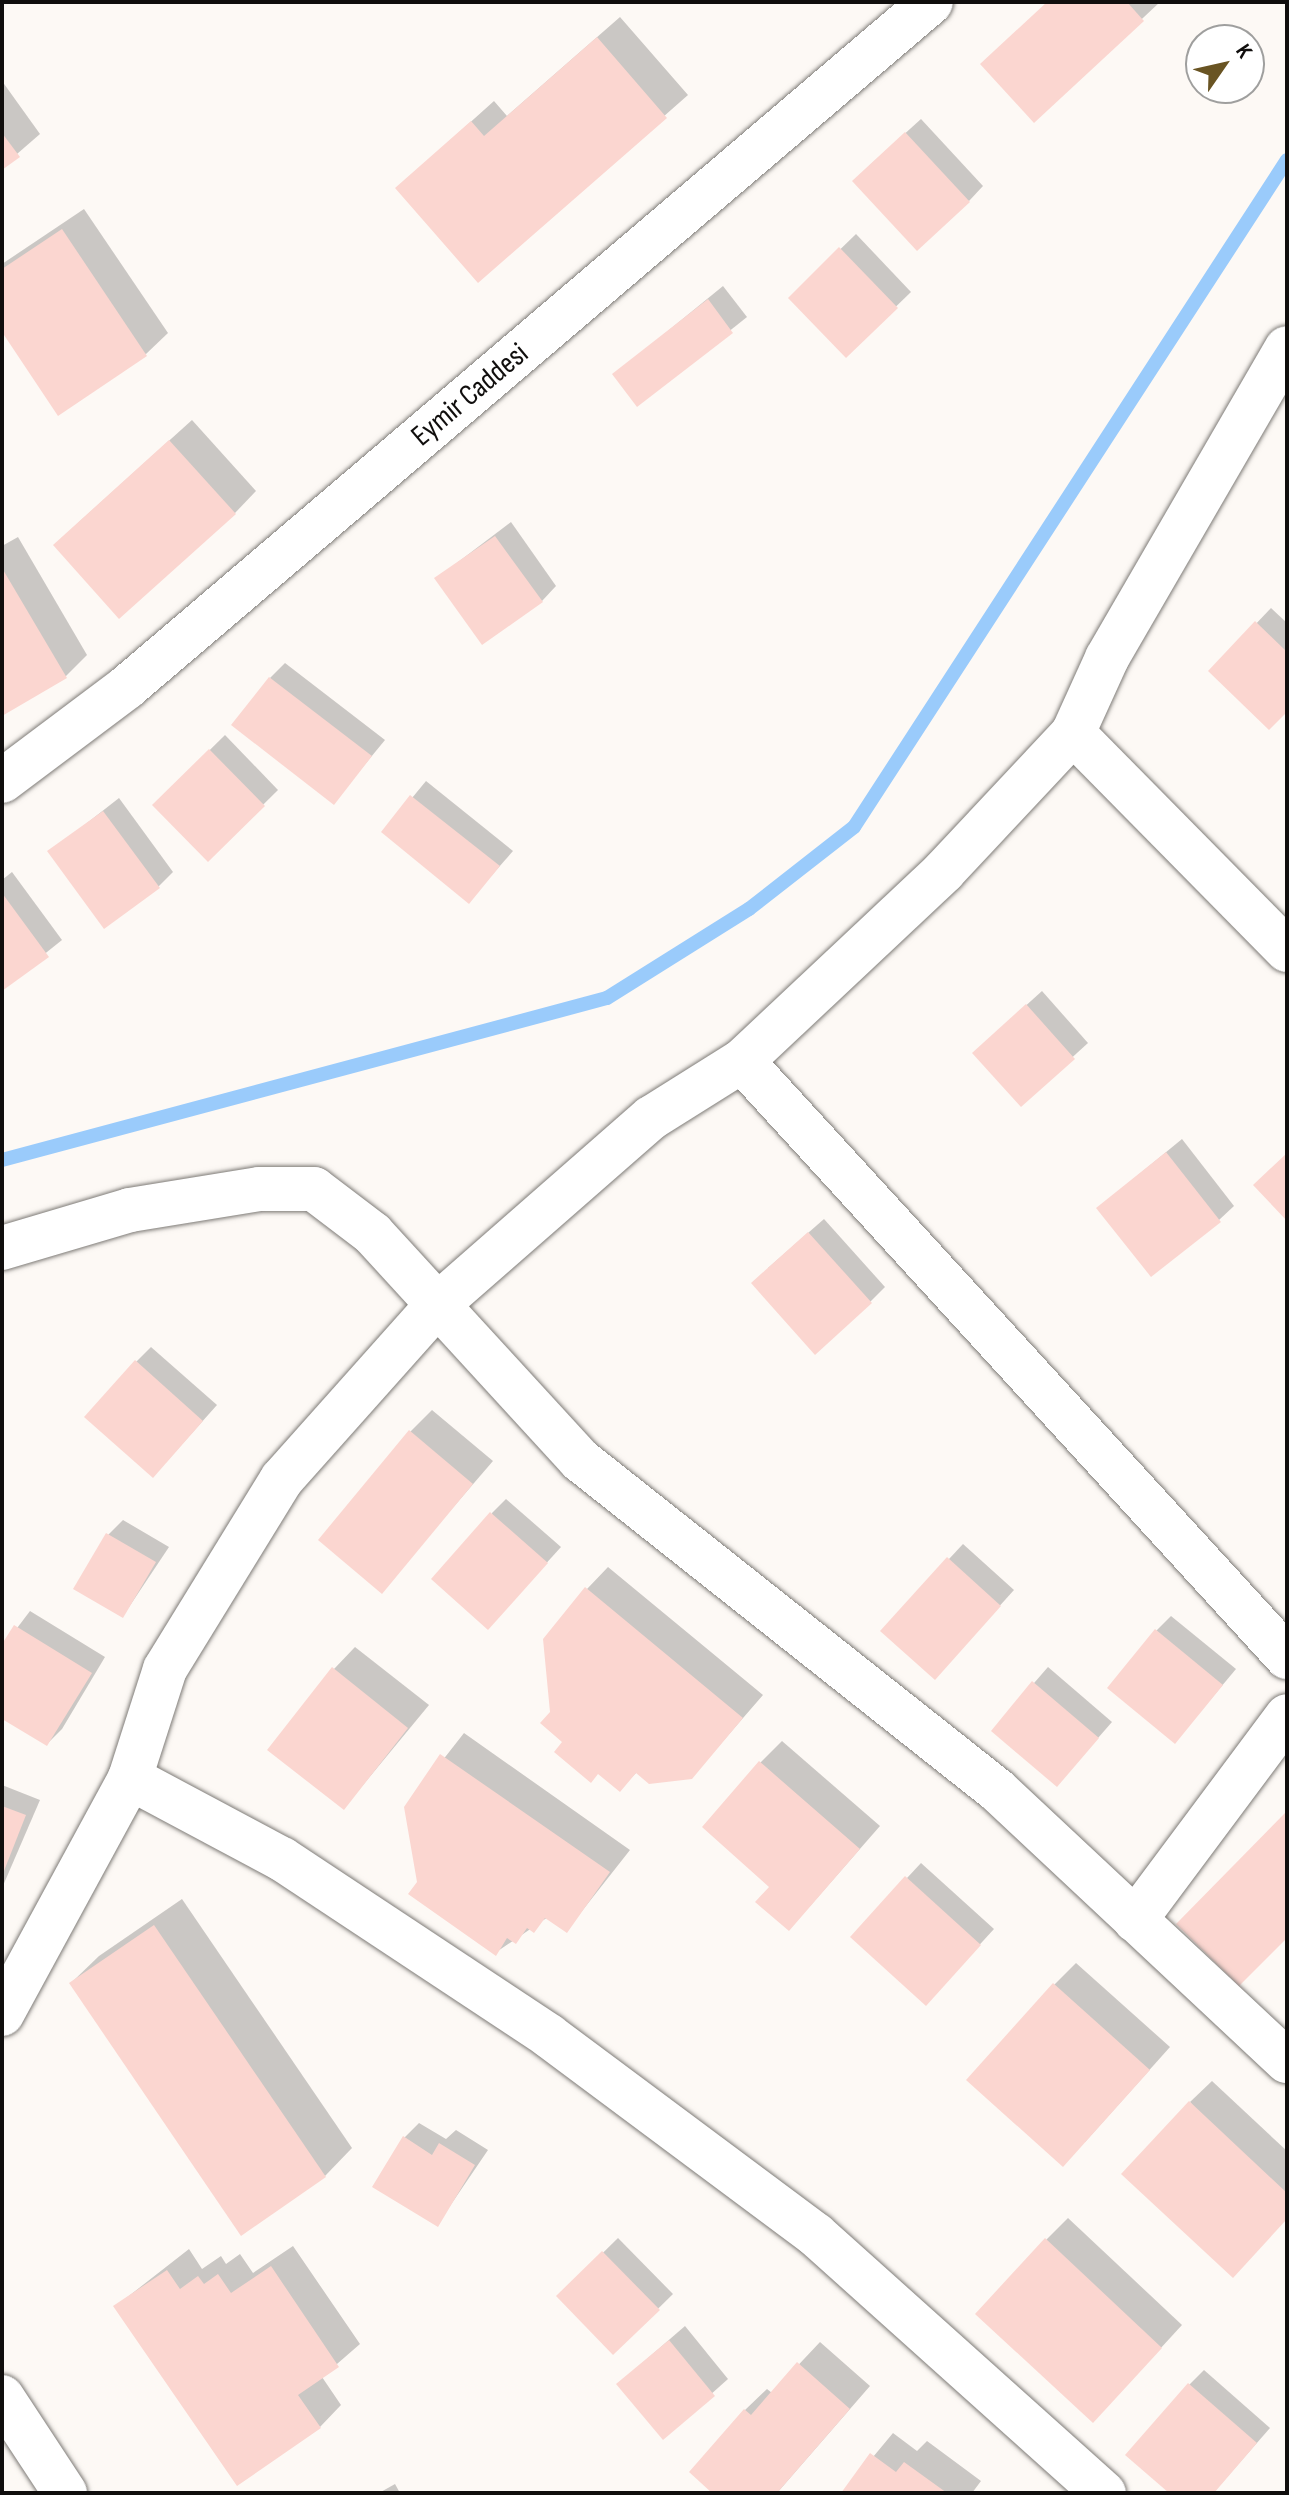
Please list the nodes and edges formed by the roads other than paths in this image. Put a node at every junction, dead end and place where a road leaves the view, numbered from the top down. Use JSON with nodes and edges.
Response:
{"nodes":[{"id":1,"x":931,"y":2,"type":"edge"},
{"id":2,"x":1287,"y":348,"type":"edge"},
{"id":3,"x":1073,"y":733,"type":"junction"},
{"id":4,"x":2,"y":781,"type":"edge"},
{"id":5,"x":1287,"y":950,"type":"edge"},
{"id":6,"x":742,"y":1061,"type":"junction"},
{"id":7,"x":2,"y":1248,"type":"edge"},
{"id":8,"x":436,"y":1306,"type":"junction"},
{"id":9,"x":1287,"y":1657,"type":"edge"},
{"id":10,"x":1287,"y":1716,"type":"edge"},
{"id":11,"x":130,"y":1778,"type":"junction"},
{"id":12,"x":1135,"y":1920,"type":"junction"},
{"id":13,"x":2,"y":2014,"type":"edge"},
{"id":14,"x":1287,"y":2061,"type":"edge"},
{"id":15,"x":2,"y":2397,"type":"edge"},
{"id":16,"x":1095,"y":2490,"type":"edge"},
{"id":17,"x":65,"y":2493,"type":"edge"}],
"edges":[{"from":1,"to":4,"type":"main road","name":"Eymir Caddesi"},
{"from":2,"to":3,"type":"main road"},
{"from":3,"to":5,"type":"main road"},
{"from":3,"to":6,"type":"main road"},
{"from":6,"to":8,"type":"main road"},
{"from":6,"to":9,"type":"main road"},
{"from":7,"to":8,"type":"main road"},
{"from":8,"to":11,"type":"main road"},
{"from":8,"to":12,"type":"main road"},
{"from":10,"to":12,"type":"main road"},
{"from":11,"to":13,"type":"main road"},
{"from":11,"to":16,"type":"main road"},
{"from":12,"to":14,"type":"main road"},
{"from":15,"to":17,"type":"main road"}]}
